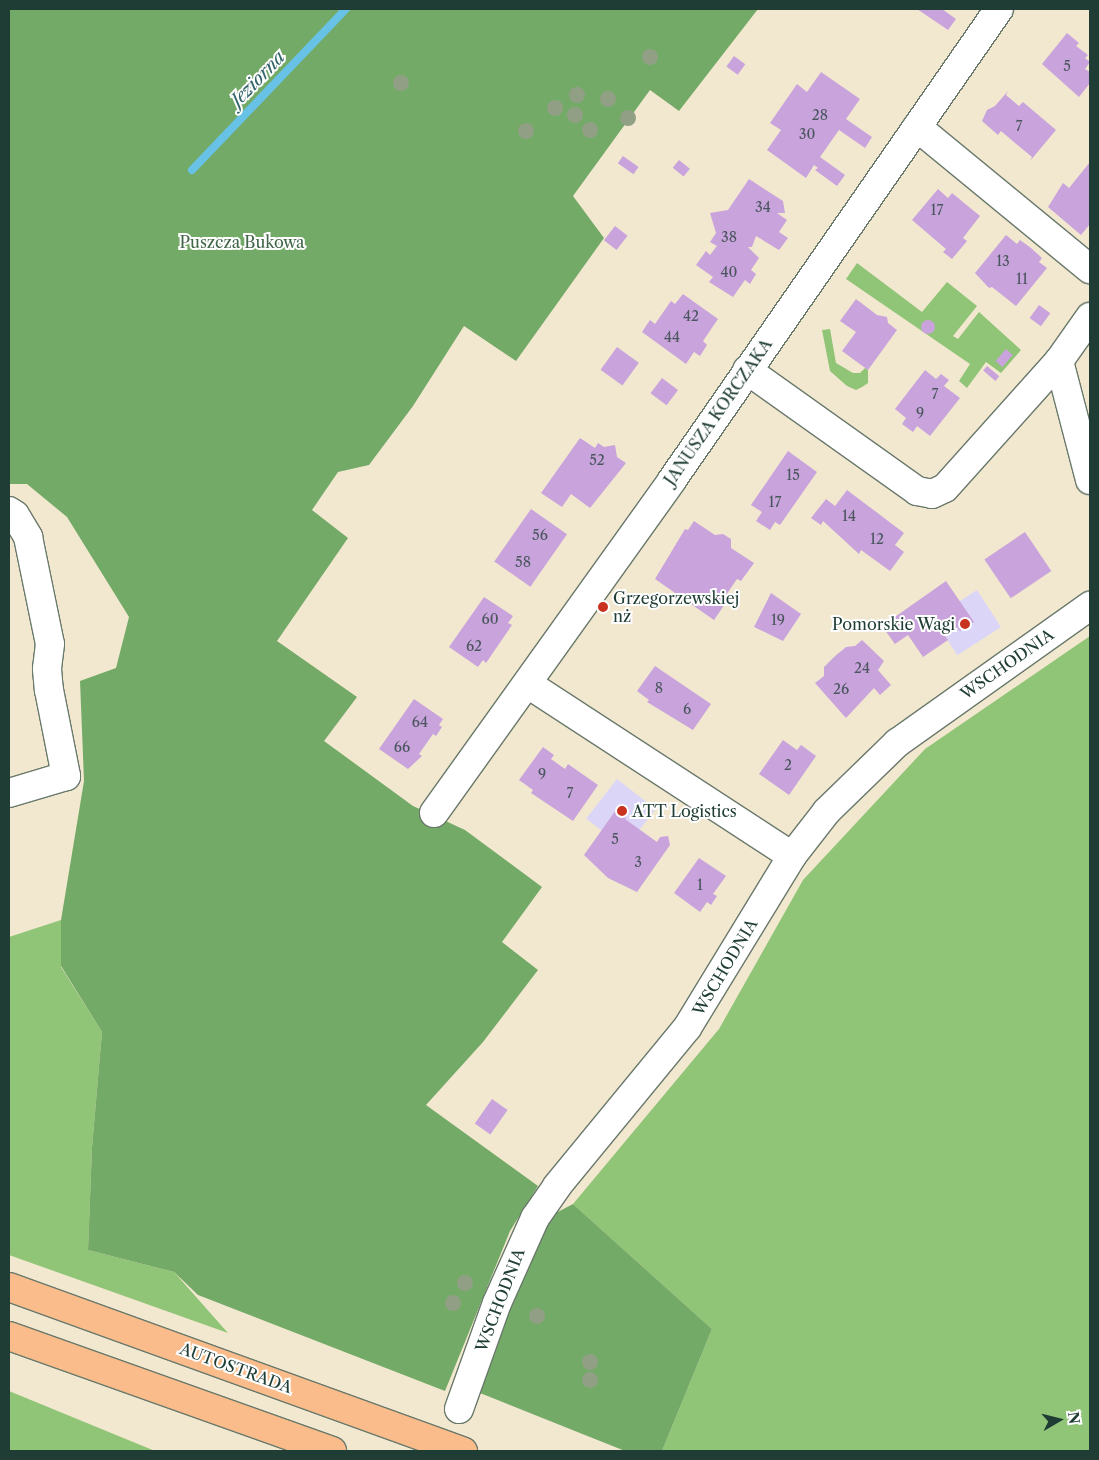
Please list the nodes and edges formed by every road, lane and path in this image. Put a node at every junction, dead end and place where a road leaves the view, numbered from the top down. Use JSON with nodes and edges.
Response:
{"nodes":[{"id":1,"x":998,"y":9,"type":"edge"},
{"id":2,"x":917,"y":126,"type":"junction"},
{"id":3,"x":1090,"y":269,"type":"edge"},
{"id":4,"x":1090,"y":317,"type":"edge"},
{"id":5,"x":1058,"y":361,"type":"junction"},
{"id":6,"x":748,"y":370,"type":"junction"},
{"id":7,"x":1090,"y":480,"type":"edge"},
{"id":8,"x":9,"y":511,"type":"edge"},
{"id":9,"x":1090,"y":606,"type":"edge"},
{"id":10,"x":528,"y":684,"type":"junction"},
{"id":11,"x":9,"y":793,"type":"edge"},
{"id":12,"x":434,"y":813,"type":"dead end"},
{"id":13,"x":792,"y":856,"type":"junction"},
{"id":14,"x":9,"y":1287,"type":"edge"},
{"id":15,"x":9,"y":1336,"type":"edge"},
{"id":16,"x":459,"y":1409,"type":"dead end"},
{"id":17,"x":332,"y":1451,"type":"edge"},
{"id":18,"x":463,"y":1451,"type":"edge"}],
"edges":[{"from":1,"to":2,"type":"street","name":"JANUSZA KORCZAKA"},
{"from":2,"to":3,"type":"street"},
{"from":2,"to":6,"type":"street","name":"JANUSZA KORCZAKA"},
{"from":4,"to":5,"type":"street"},
{"from":5,"to":6,"type":"street"},
{"from":5,"to":7,"type":"street"},
{"from":6,"to":10,"type":"street","name":"JANUSZA KORCZAKA"},
{"from":8,"to":11,"type":"street"},
{"from":9,"to":13,"type":"street","name":"WSCHODNIA"},
{"from":10,"to":12,"type":"street","name":"JANUSZA KORCZAKA"},
{"from":10,"to":13,"type":"street"},
{"from":13,"to":16,"type":"street","name":"WSCHODNIA"},
{"from":14,"to":18,"type":"highway","name":"AUTOSTRADA"},
{"from":15,"to":17,"type":"highway"}]}
